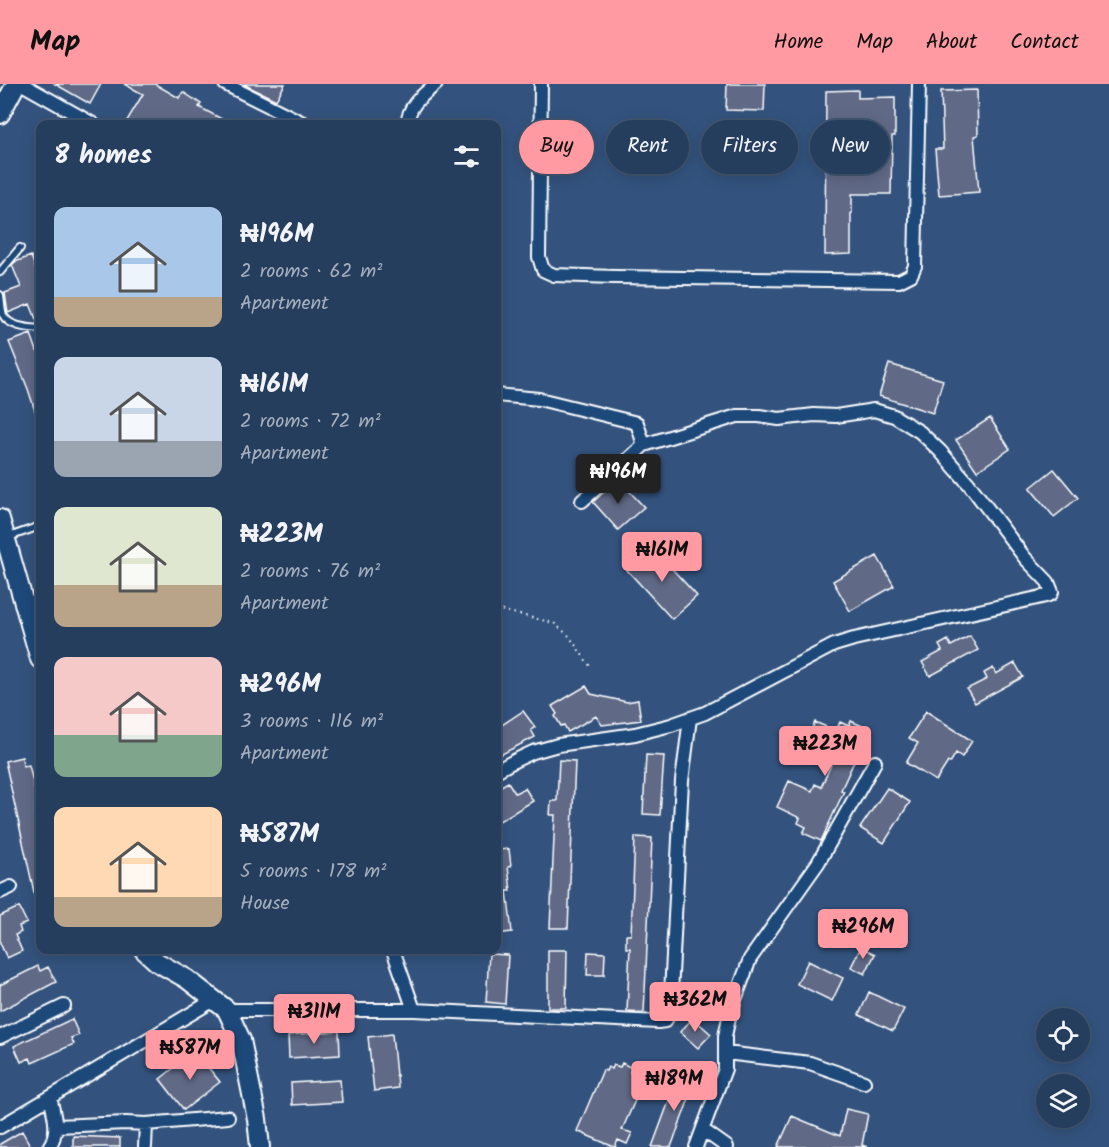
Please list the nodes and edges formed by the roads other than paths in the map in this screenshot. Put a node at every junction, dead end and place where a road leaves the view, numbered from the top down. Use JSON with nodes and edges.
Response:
{"nodes":[{"id":1,"x":16,"y":84,"type":"edge"},
{"id":2,"x":22,"y":84,"type":"edge"},
{"id":3,"x":225,"y":84,"type":"edge"},
{"id":4,"x":436,"y":84,"type":"edge"},
{"id":5,"x":541,"y":84,"type":"edge"},
{"id":6,"x":919,"y":84,"type":"edge"},
{"id":7,"x":0,"y":114,"type":"edge"},
{"id":8,"x":86,"y":120,"type":"edge"},
{"id":9,"x":297,"y":120,"type":"edge"},
{"id":10,"x":407,"y":120,"type":"edge"},
{"id":11,"x":20,"y":248,"type":"dead end"},
{"id":12,"x":0,"y":272,"type":"edge"},
{"id":13,"x":0,"y":294,"type":"edge"},
{"id":14,"x":36,"y":328,"type":"edge"},
{"id":15,"x":501,"y":395,"type":"edge"},
{"id":16,"x":644,"y":445,"type":"junction"},
{"id":17,"x":582,"y":501,"type":"dead end"},
{"id":18,"x":0,"y":519,"type":"edge"},
{"id":19,"x":36,"y":527,"type":"edge"},
{"id":20,"x":6,"y":538,"type":"junction"},
{"id":21,"x":33,"y":603,"type":"edge"},
{"id":22,"x":36,"y":627,"type":"edge"},
{"id":23,"x":690,"y":718,"type":"junction"},
{"id":24,"x":875,"y":762,"type":"dead end"},
{"id":25,"x":501,"y":768,"type":"edge"},
{"id":26,"x":148,"y":954,"type":"edge"},
{"id":27,"x":394,"y":954,"type":"edge"},
{"id":28,"x":221,"y":1005,"type":"junction"},
{"id":29,"x":64,"y":1006,"type":"dead end"},
{"id":30,"x":414,"y":1010,"type":"junction"},
{"id":31,"x":0,"y":1037,"type":"edge"},
{"id":32,"x":726,"y":1053,"type":"junction"},
{"id":33,"x":864,"y":1082,"type":"dead end"},
{"id":34,"x":50,"y":1097,"type":"junction"},
{"id":35,"x":228,"y":1118,"type":"dead end"},
{"id":36,"x":146,"y":1124,"type":"junction"},
{"id":37,"x":57,"y":1126,"type":"junction"},
{"id":38,"x":0,"y":1127,"type":"edge"},
{"id":39,"x":703,"y":1130,"type":"junction"},
{"id":40,"x":52,"y":1145,"type":"edge"},
{"id":41,"x":145,"y":1147,"type":"edge"},
{"id":42,"x":260,"y":1147,"type":"edge"},
{"id":43,"x":696,"y":1147,"type":"edge"},
{"id":44,"x":727,"y":1147,"type":"edge"}],
"edges":[{"from":1,"to":7,"type":"main road"},
{"from":2,"to":8,"type":"street"},
{"from":3,"to":9,"type":"street"},
{"from":4,"to":10,"type":"street"},
{"from":5,"to":6,"type":"street"},
{"from":11,"to":12,"type":"lane"},
{"from":13,"to":14,"type":"lane"},
{"from":15,"to":16,"type":"street"},
{"from":16,"to":17,"type":"street"},
{"from":16,"to":23,"type":"street"},
{"from":18,"to":20,"type":"main road"},
{"from":19,"to":20,"type":"lane"},
{"from":20,"to":21,"type":"main road"},
{"from":21,"to":22,"type":"main road"},
{"from":23,"to":25,"type":"street"},
{"from":23,"to":30,"type":"street"},
{"from":24,"to":32,"type":"street"},
{"from":26,"to":28,"type":"main road"},
{"from":27,"to":30,"type":"street"},
{"from":28,"to":30,"type":"street"},
{"from":28,"to":34,"type":"street"},
{"from":28,"to":42,"type":"main road"},
{"from":29,"to":31,"type":"street"},
{"from":32,"to":33,"type":"street"},
{"from":32,"to":39,"type":"street"},
{"from":34,"to":37,"type":"street"},
{"from":34,"to":38,"type":"street"},
{"from":35,"to":36,"type":"street"},
{"from":36,"to":37,"type":"street"},
{"from":36,"to":41,"type":"street"},
{"from":37,"to":40,"type":"street"},
{"from":39,"to":43,"type":"street"},
{"from":39,"to":44,"type":"street"}]}
